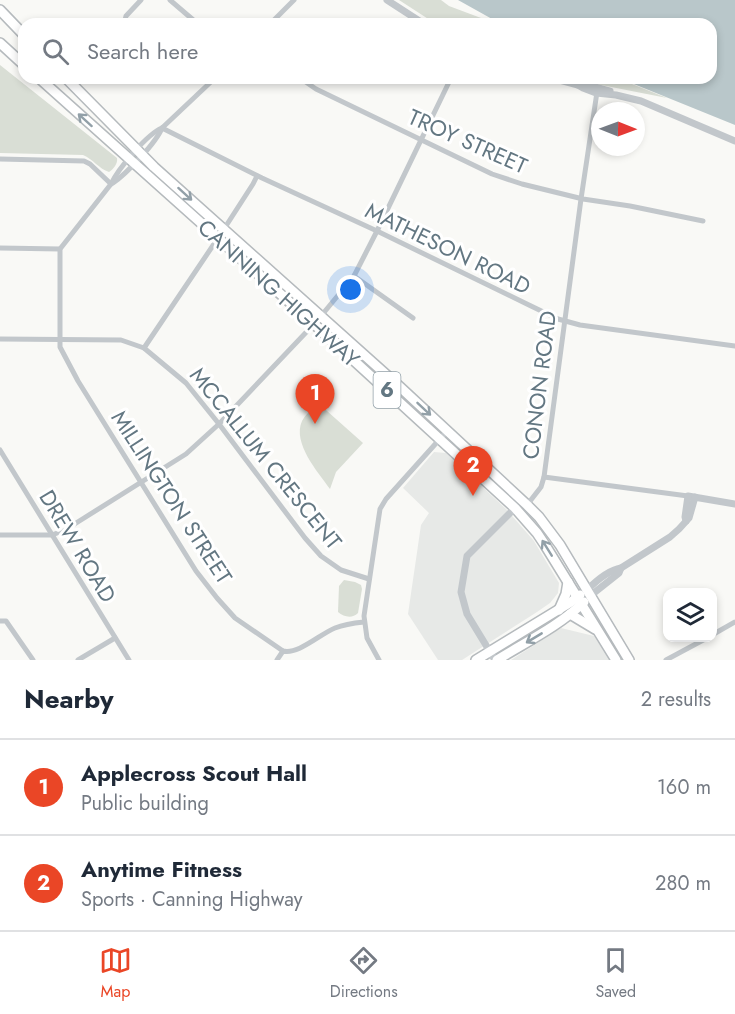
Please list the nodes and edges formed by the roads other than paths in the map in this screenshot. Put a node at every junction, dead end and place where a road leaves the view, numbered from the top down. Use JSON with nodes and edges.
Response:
{"nodes":[{"id":1,"x":141,"y":0,"type":"edge"},
{"id":2,"x":170,"y":0,"type":"edge"},
{"id":3,"x":294,"y":0,"type":"edge"},
{"id":4,"x":387,"y":0,"type":"edge"},
{"id":5,"x":0,"y":10,"type":"edge"},
{"id":6,"x":126,"y":18,"type":"edge"},
{"id":7,"x":191,"y":18,"type":"edge"},
{"id":8,"x":276,"y":18,"type":"edge"},
{"id":9,"x":415,"y":18,"type":"edge"},
{"id":10,"x":18,"y":29,"type":"edge"},
{"id":11,"x":0,"y":43,"type":"edge"},
{"id":12,"x":18,"y":60,"type":"edge"},
{"id":13,"x":46,"y":84,"type":"edge"},
{"id":14,"x":72,"y":84,"type":"edge"},
{"id":15,"x":209,"y":84,"type":"edge"},
{"id":16,"x":310,"y":84,"type":"edge"},
{"id":17,"x":448,"y":84,"type":"edge"},
{"id":18,"x":574,"y":84,"type":"edge"},
{"id":19,"x":597,"y":90,"type":"junction"},
{"id":20,"x":162,"y":128,"type":"junction"},
{"id":21,"x":421,"y":140,"type":"junction"},
{"id":22,"x":735,"y":141,"type":"edge"},
{"id":23,"x":139,"y":153,"type":"junction"},
{"id":24,"x":0,"y":159,"type":"edge"},
{"id":25,"x":131,"y":161,"type":"junction"},
{"id":26,"x":257,"y":176,"type":"junction"},
{"id":27,"x":111,"y":184,"type":"junction"},
{"id":28,"x":581,"y":198,"type":"junction"},
{"id":29,"x":703,"y":221,"type":"dead end"},
{"id":30,"x":224,"y":229,"type":"junction"},
{"id":31,"x":377,"y":231,"type":"junction"},
{"id":32,"x":218,"y":238,"type":"junction"},
{"id":33,"x":0,"y":248,"type":"edge"},
{"id":34,"x":60,"y":249,"type":"junction"},
{"id":35,"x":354,"y":276,"type":"junction"},
{"id":36,"x":321,"y":316,"type":"junction"},
{"id":37,"x":413,"y":318,"type":"dead end"},
{"id":38,"x":564,"y":321,"type":"junction"},
{"id":39,"x":314,"y":324,"type":"junction"},
{"id":40,"x":0,"y":339,"type":"edge"},
{"id":41,"x":61,"y":339,"type":"junction"},
{"id":42,"x":735,"y":346,"type":"edge"},
{"id":43,"x":144,"y":348,"type":"junction"},
{"id":44,"x":219,"y":424,"type":"junction"},
{"id":45,"x":447,"y":431,"type":"junction"},
{"id":46,"x":440,"y":439,"type":"junction"},
{"id":47,"x":0,"y":450,"type":"edge"},
{"id":48,"x":544,"y":477,"type":"junction"},
{"id":49,"x":142,"y":483,"type":"junction"},
{"id":50,"x":692,"y":497,"type":"junction"},
{"id":51,"x":733,"y":502,"type":"edge"},
{"id":52,"x":527,"y":505,"type":"junction"},
{"id":53,"x":515,"y":508,"type":"junction"},
{"id":54,"x":0,"y":535,"type":"edge"},
{"id":55,"x":52,"y":535,"type":"junction"},
{"id":56,"x":369,"y":579,"type":"junction"},
{"id":57,"x":568,"y":582,"type":"junction"},
{"id":58,"x":589,"y":593,"type":"junction"},
{"id":59,"x":579,"y":601,"type":"junction"},
{"id":60,"x":559,"y":610,"type":"junction"},
{"id":61,"x":570,"y":614,"type":"junction"},
{"id":62,"x":0,"y":621,"type":"edge"},
{"id":63,"x":364,"y":622,"type":"junction"},
{"id":64,"x":735,"y":622,"type":"edge"},
{"id":65,"x":597,"y":630,"type":"junction"},
{"id":66,"x":717,"y":632,"type":"edge"},
{"id":67,"x":115,"y":638,"type":"junction"},
{"id":68,"x":700,"y":642,"type":"edge"},
{"id":69,"x":283,"y":651,"type":"junction"},
{"id":70,"x":494,"y":657,"type":"edge"},
{"id":71,"x":33,"y":660,"type":"edge"},
{"id":72,"x":78,"y":660,"type":"edge"},
{"id":73,"x":129,"y":660,"type":"edge"},
{"id":74,"x":277,"y":660,"type":"edge"},
{"id":75,"x":379,"y":660,"type":"edge"},
{"id":76,"x":476,"y":660,"type":"edge"},
{"id":77,"x":616,"y":660,"type":"edge"},
{"id":78,"x":629,"y":660,"type":"edge"},
{"id":79,"x":666,"y":660,"type":"edge"}],
"edges":[{"from":1,"to":6,"type":"street"},
{"from":2,"to":7,"type":"street"},
{"from":3,"to":8,"type":"street"},
{"from":4,"to":9,"type":"street"},
{"from":5,"to":10,"type":"highway"},
{"from":11,"to":12,"type":"highway"},
{"from":25,"to":13,"type":"highway","name":"CANNING HIGHWAY","number":"6","one_way":true},
{"from":14,"to":23,"type":"highway","name":"CANNING HIGHWAY","number":"6"},
{"from":15,"to":20,"type":"street"},
{"from":16,"to":21,"type":"street","name":"TROY STREET"},
{"from":17,"to":21,"type":"street"},
{"from":18,"to":19,"type":"street"},
{"from":19,"to":22,"type":"street"},
{"from":19,"to":28,"type":"street","name":"CONON ROAD"},
{"from":20,"to":23,"type":"street"},
{"from":20,"to":26,"type":"street","name":"MATHESON ROAD"},
{"from":21,"to":28,"type":"street","name":"TROY STREET"},
{"from":21,"to":31,"type":"street"},
{"from":23,"to":25,"type":"street"},
{"from":23,"to":30,"type":"highway","name":"CANNING HIGHWAY","number":"6","one_way":true},
{"from":24,"to":27,"type":"street"},
{"from":25,"to":27,"type":"street"},
{"from":25,"to":32,"type":"highway","name":"CANNING HIGHWAY","number":"6"},
{"from":26,"to":30,"type":"street"},
{"from":26,"to":31,"type":"street","name":"MATHESON ROAD"},
{"from":27,"to":34,"type":"street"},
{"from":28,"to":29,"type":"street","name":"TROY STREET"},
{"from":28,"to":38,"type":"street","name":"CONON ROAD"},
{"from":30,"to":36,"type":"highway","name":"CANNING HIGHWAY","number":"6"},
{"from":31,"to":35,"type":"street"},
{"from":31,"to":38,"type":"street","name":"MATHESON ROAD"},
{"from":32,"to":39,"type":"highway","name":"CANNING HIGHWAY","number":"6"},
{"from":32,"to":43,"type":"street"},
{"from":33,"to":34,"type":"street"},
{"from":34,"to":41,"type":"street","name":"MILLINGTON STREET"},
{"from":35,"to":36,"type":"street"},
{"from":35,"to":37,"type":"street"},
{"from":36,"to":45,"type":"highway","name":"CANNING HIGHWAY","number":"6","one_way":true},
{"from":38,"to":42,"type":"street","name":"MATHESON ROAD"},
{"from":38,"to":48,"type":"street","name":"CONON ROAD"},
{"from":39,"to":44,"type":"street"},
{"from":39,"to":46,"type":"highway","name":"CANNING HIGHWAY","number":"6"},
{"from":40,"to":41,"type":"street","name":"MCCALLUM CRESCENT"},
{"from":41,"to":43,"type":"street","name":"MCCALLUM CRESCENT"},
{"from":41,"to":49,"type":"street","name":"MILLINGTON STREET"},
{"from":43,"to":44,"type":"street","name":"MCCALLUM CRESCENT"},
{"from":44,"to":49,"type":"street"},
{"from":44,"to":56,"type":"street","name":"MCCALLUM CRESCENT"},
{"from":45,"to":46,"type":"street"},
{"from":45,"to":52,"type":"highway","name":"CANNING HIGHWAY","number":"6"},
{"from":46,"to":53,"type":"highway","name":"CANNING HIGHWAY","number":"6"},
{"from":46,"to":56,"type":"street"},
{"from":47,"to":55,"type":"street","name":"DREW ROAD"},
{"from":48,"to":50,"type":"street"},
{"from":48,"to":52,"type":"street","name":"CONON ROAD"},
{"from":49,"to":55,"type":"street"},
{"from":49,"to":69,"type":"street","name":"MILLINGTON STREET"},
{"from":50,"to":51,"type":"street"},
{"from":50,"to":58,"type":"street"},
{"from":52,"to":58,"type":"highway","name":"CANNING HIGHWAY","number":"6"},
{"from":57,"to":53,"type":"highway","name":"CANNING HIGHWAY","number":"6","one_way":true},
{"from":53,"to":70,"type":"street"},
{"from":54,"to":55,"type":"street"},
{"from":55,"to":67,"type":"street","name":"DREW ROAD"},
{"from":56,"to":63,"type":"street"},
{"from":57,"to":59,"type":"highway","name":"CANNING HIGHWAY","number":"6"},
{"from":57,"to":60,"type":"highway"},
{"from":58,"to":59,"type":"highway"},
{"from":58,"to":78,"type":"highway","name":"CANNING HIGHWAY","number":"6"},
{"from":59,"to":60,"type":"highway"},
{"from":59,"to":61,"type":"highway"},
{"from":59,"to":65,"type":"highway","name":"CANNING HIGHWAY","number":"6"},
{"from":60,"to":70,"type":"highway"},
{"from":61,"to":65,"type":"highway"},
{"from":61,"to":70,"type":"highway","one_way":true},
{"from":62,"to":71,"type":"street"},
{"from":63,"to":69,"type":"street"},
{"from":63,"to":75,"type":"street"},
{"from":64,"to":66,"type":"street"},
{"from":65,"to":77,"type":"highway","name":"CANNING HIGHWAY","number":"6"},
{"from":67,"to":72,"type":"street"},
{"from":67,"to":73,"type":"street","name":"DREW ROAD"},
{"from":68,"to":79,"type":"street"},
{"from":69,"to":74,"type":"street"},
{"from":70,"to":76,"type":"highway"}]}
